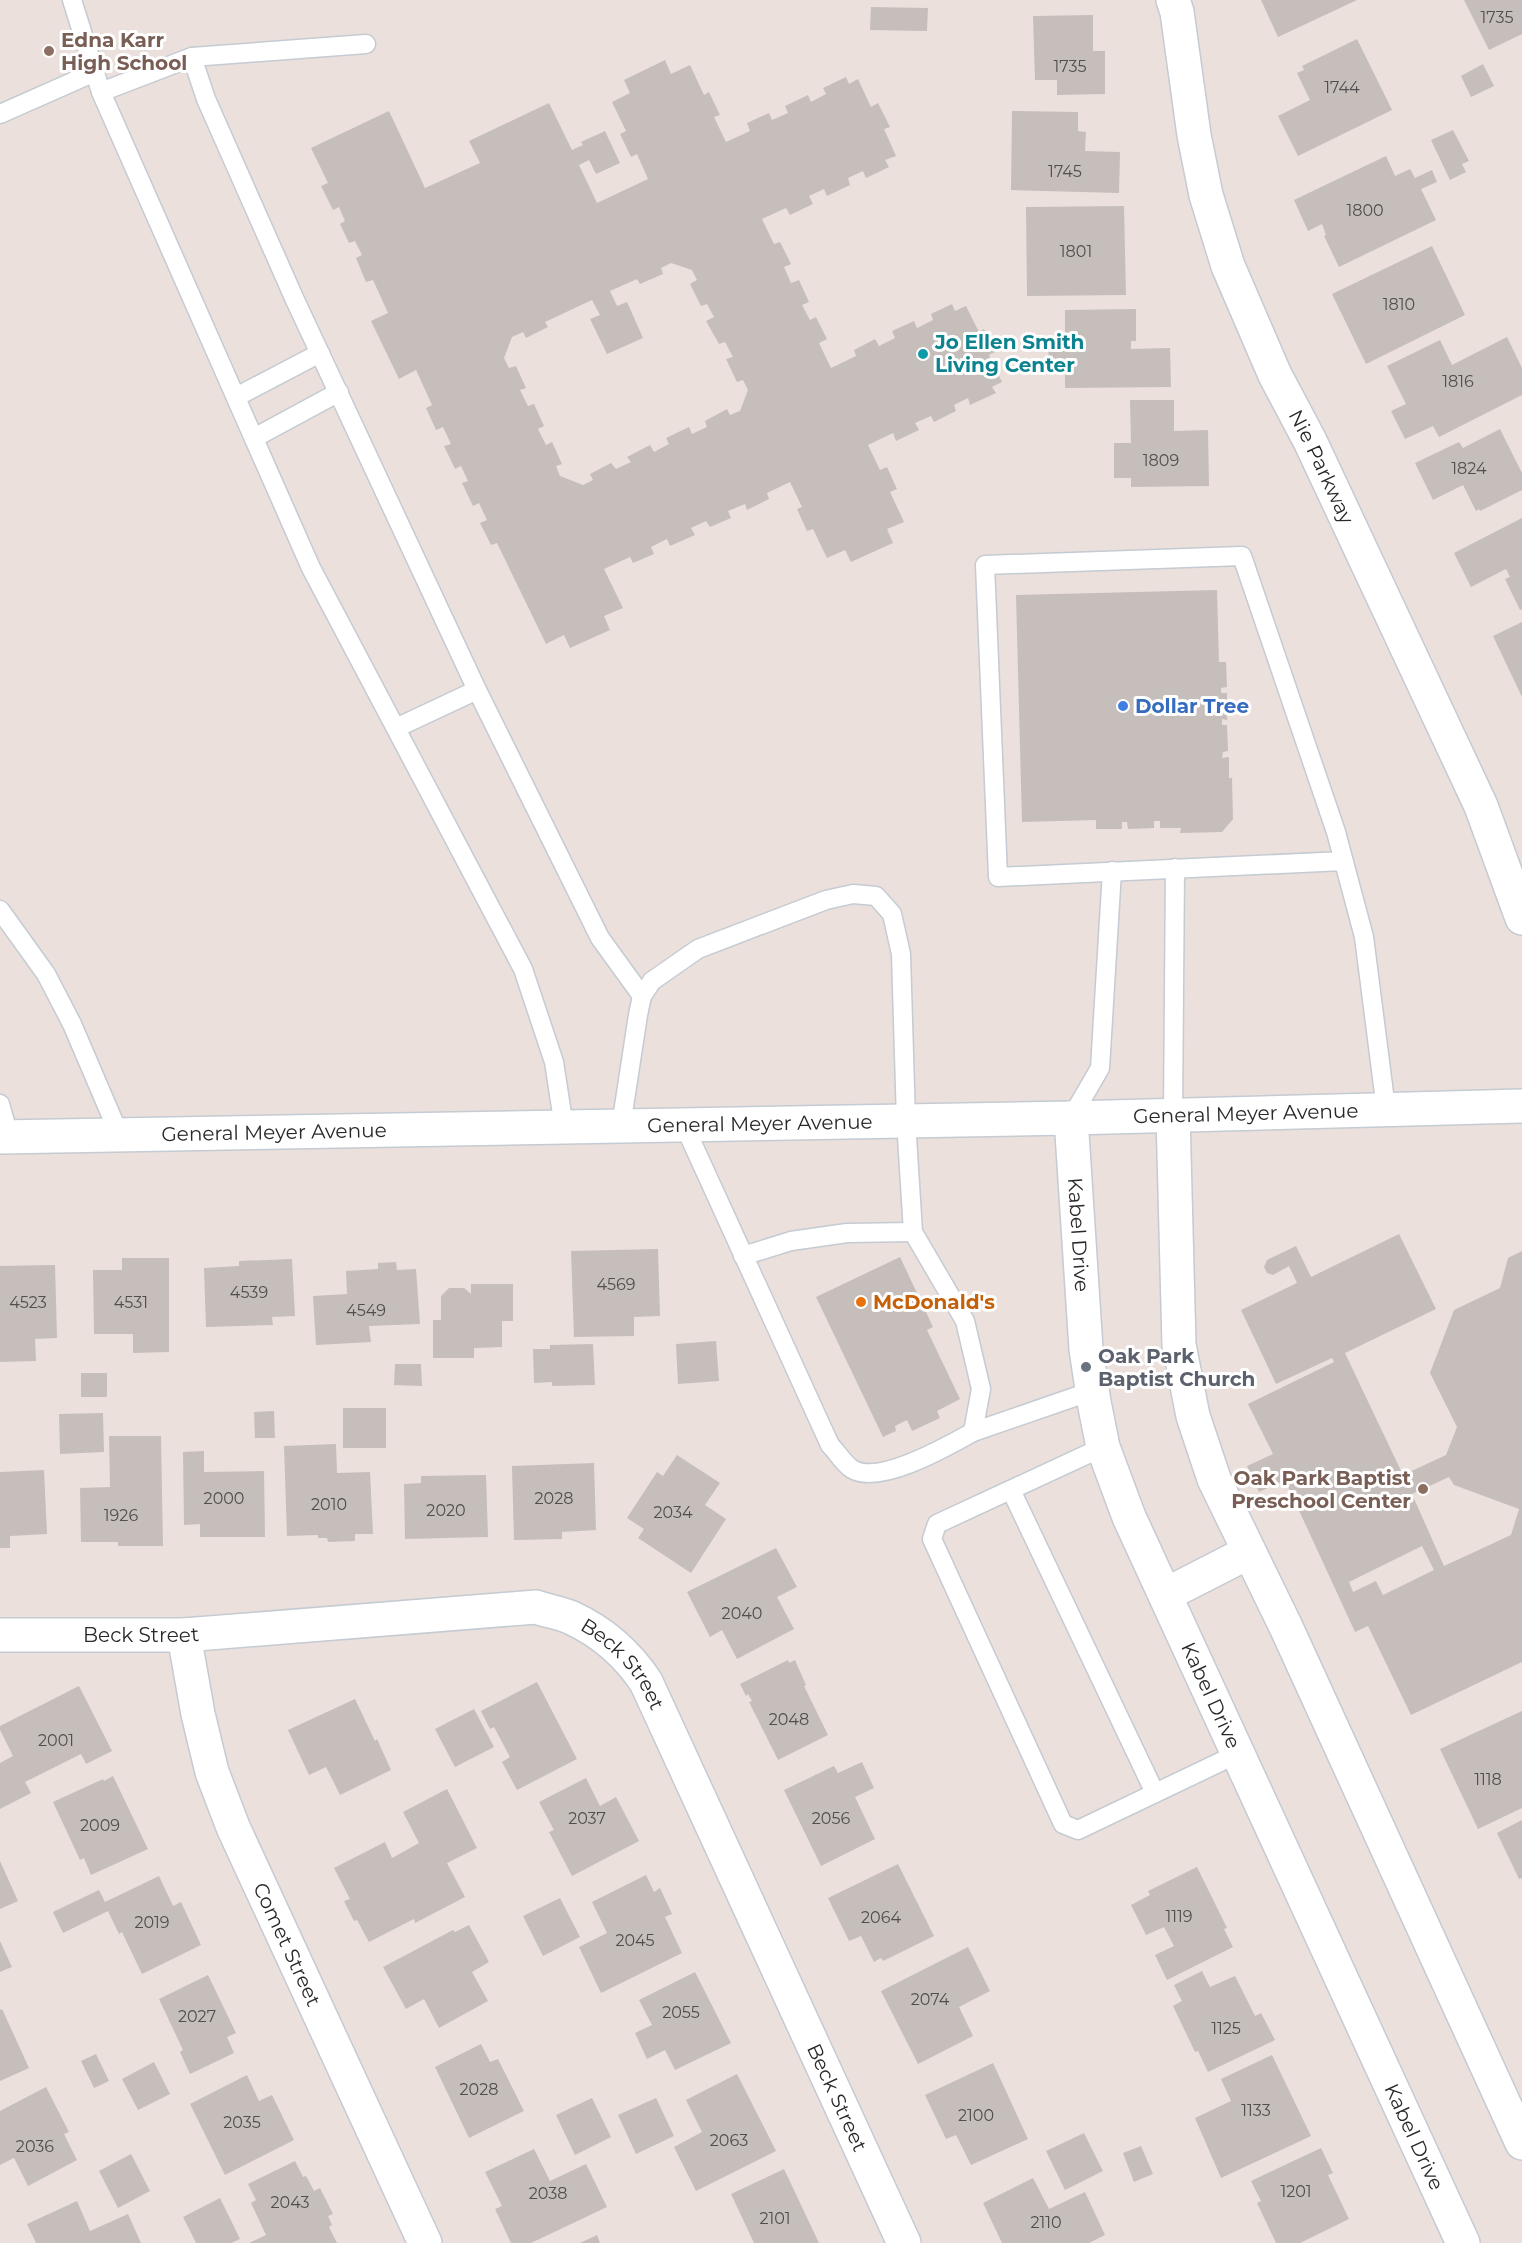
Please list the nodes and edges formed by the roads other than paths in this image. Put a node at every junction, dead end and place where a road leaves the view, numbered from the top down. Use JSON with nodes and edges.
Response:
{"nodes":[{"id":1,"x":72,"y":0,"type":"edge"},
{"id":2,"x":1173,"y":0,"type":"edge"},
{"id":3,"x":366,"y":44,"type":"dead end"},
{"id":4,"x":192,"y":57,"type":"junction"},
{"id":5,"x":95,"y":72,"type":"junction"},
{"id":6,"x":102,"y":92,"type":"junction"},
{"id":7,"x":0,"y":114,"type":"edge"},
{"id":8,"x":320,"y":353,"type":"junction"},
{"id":9,"x":339,"y":392,"type":"junction"},
{"id":10,"x":236,"y":397,"type":"junction"},
{"id":11,"x":254,"y":438,"type":"junction"},
{"id":12,"x":477,"y":690,"type":"junction"},
{"id":13,"x":396,"y":728,"type":"junction"},
{"id":14,"x":1343,"y":861,"type":"junction"},
{"id":15,"x":1175,"y":868,"type":"junction"},
{"id":16,"x":1112,"y":872,"type":"junction"},
{"id":17,"x":0,"y":910,"type":"edge"},
{"id":18,"x":1522,"y":918,"type":"edge"},
{"id":19,"x":642,"y":996,"type":"junction"},
{"id":20,"x":0,"y":1104,"type":"edge"},
{"id":21,"x":1522,"y":1106,"type":"edge"},
{"id":22,"x":1386,"y":1109,"type":"junction"},
{"id":23,"x":1173,"y":1115,"type":"junction"},
{"id":24,"x":1071,"y":1118,"type":"junction"},
{"id":25,"x":906,"y":1121,"type":"junction"},
{"id":26,"x":684,"y":1125,"type":"junction"},
{"id":27,"x":621,"y":1126,"type":"junction"},
{"id":28,"x":564,"y":1127,"type":"junction"},
{"id":29,"x":119,"y":1134,"type":"junction"},
{"id":30,"x":5,"y":1137,"type":"edge"},
{"id":31,"x":914,"y":1232,"type":"junction"},
{"id":32,"x":743,"y":1256,"type":"junction"},
{"id":33,"x":1092,"y":1391,"type":"junction"},
{"id":34,"x":973,"y":1432,"type":"junction"},
{"id":35,"x":1103,"y":1447,"type":"junction"},
{"id":36,"x":1011,"y":1490,"type":"junction"},
{"id":37,"x":1250,"y":1552,"type":"junction"},
{"id":38,"x":1165,"y":1594,"type":"junction"},
{"id":39,"x":0,"y":1635,"type":"edge"},
{"id":40,"x":184,"y":1635,"type":"junction"},
{"id":41,"x":1239,"y":1753,"type":"junction"},
{"id":42,"x":1155,"y":1793,"type":"junction"},
{"id":43,"x":1522,"y":2143,"type":"edge"},
{"id":44,"x":425,"y":2243,"type":"edge"},
{"id":45,"x":904,"y":2243,"type":"edge"},
{"id":46,"x":1463,"y":2243,"type":"edge"}],
"edges":[{"from":1,"to":5,"type":"lane"},
{"from":2,"to":18,"type":"street","name":"Nie Parkway"},
{"from":3,"to":4,"type":"lane"},
{"from":4,"to":6,"type":"lane"},
{"from":4,"to":8,"type":"lane"},
{"from":5,"to":6,"type":"lane"},
{"from":5,"to":7,"type":"lane"},
{"from":6,"to":10,"type":"lane"},
{"from":8,"to":9,"type":"lane"},
{"from":8,"to":10,"type":"lane"},
{"from":9,"to":11,"type":"lane"},
{"from":9,"to":12,"type":"lane"},
{"from":10,"to":11,"type":"lane"},
{"from":11,"to":13,"type":"lane"},
{"from":12,"to":13,"type":"lane"},
{"from":12,"to":19,"type":"lane"},
{"from":13,"to":28,"type":"lane"},
{"from":14,"to":15,"type":"lane"},
{"from":14,"to":16,"type":"lane"},
{"from":14,"to":22,"type":"lane"},
{"from":15,"to":16,"type":"lane"},
{"from":15,"to":23,"type":"lane"},
{"from":16,"to":24,"type":"lane"},
{"from":17,"to":29,"type":"lane"},
{"from":19,"to":25,"type":"lane"},
{"from":19,"to":27,"type":"lane"},
{"from":20,"to":30,"type":"lane"},
{"from":21,"to":22,"type":"street","name":"General Meyer Avenue"},
{"from":22,"to":23,"type":"street","name":"General Meyer Avenue"},
{"from":23,"to":24,"type":"street","name":"General Meyer Avenue"},
{"from":23,"to":37,"type":"street"},
{"from":24,"to":25,"type":"street","name":"General Meyer Avenue"},
{"from":24,"to":33,"type":"street","name":"Kabel Drive"},
{"from":25,"to":26,"type":"street","name":"General Meyer Avenue"},
{"from":25,"to":31,"type":"lane"},
{"from":26,"to":27,"type":"street","name":"General Meyer Avenue"},
{"from":26,"to":32,"type":"lane"},
{"from":27,"to":28,"type":"street","name":"General Meyer Avenue"},
{"from":28,"to":29,"type":"street","name":"General Meyer Avenue"},
{"from":29,"to":30,"type":"street","name":"General Meyer Avenue"},
{"from":31,"to":32,"type":"lane"},
{"from":31,"to":34,"type":"lane"},
{"from":32,"to":34,"type":"lane"},
{"from":33,"to":34,"type":"lane"},
{"from":33,"to":35,"type":"street","name":"Kabel Drive"},
{"from":35,"to":36,"type":"lane"},
{"from":35,"to":38,"type":"street","name":"Kabel Drive"},
{"from":36,"to":42,"type":"lane"},
{"from":36,"to":42,"type":"lane"},
{"from":37,"to":38,"type":"street"},
{"from":37,"to":43,"type":"street"},
{"from":38,"to":41,"type":"street","name":"Kabel Drive"},
{"from":39,"to":40,"type":"street","name":"Beck Street"},
{"from":40,"to":44,"type":"street","name":"Comet Street"},
{"from":40,"to":45,"type":"street","name":"Beck Street"},
{"from":41,"to":42,"type":"lane"},
{"from":41,"to":46,"type":"street","name":"Kabel Drive"}]}
